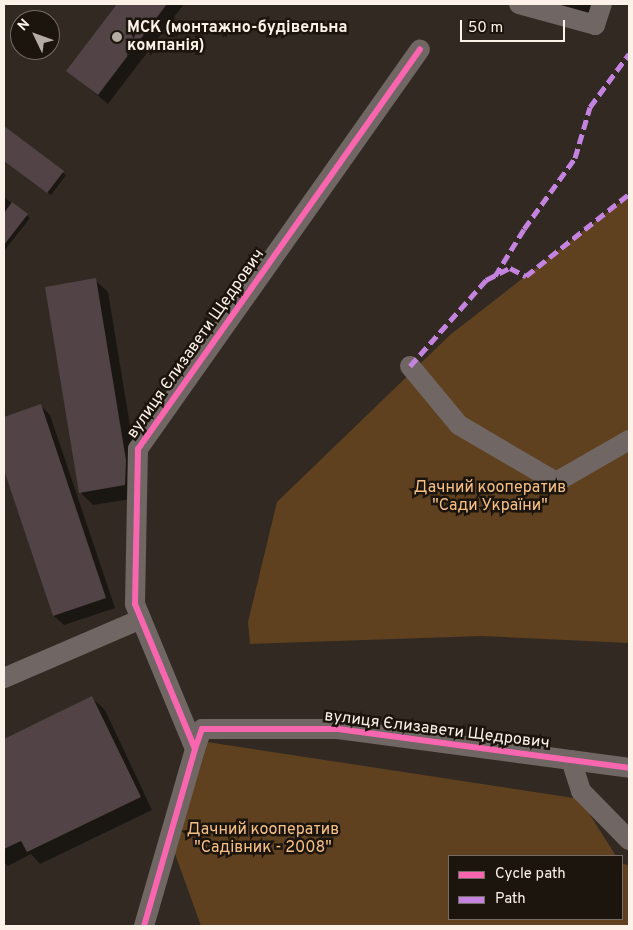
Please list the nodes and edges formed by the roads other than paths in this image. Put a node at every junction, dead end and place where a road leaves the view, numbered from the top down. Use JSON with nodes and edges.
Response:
{"nodes":[{"id":1,"x":520,"y":4,"type":"edge"},
{"id":2,"x":602,"y":4,"type":"edge"},
{"id":3,"x":420,"y":49,"type":"dead end"},
{"id":4,"x":410,"y":366,"type":"dead end"},
{"id":5,"x":629,"y":440,"type":"edge"},
{"id":6,"x":141,"y":619,"type":"junction"},
{"id":7,"x":4,"y":678,"type":"edge"},
{"id":8,"x":195,"y":749,"type":"junction"},
{"id":9,"x":571,"y":760,"type":"junction"},
{"id":10,"x":629,"y":768,"type":"edge"},
{"id":11,"x":629,"y":840,"type":"edge"},
{"id":12,"x":144,"y":926,"type":"edge"}],
"edges":[{"from":1,"to":2,"type":"street"},
{"from":3,"to":6,"type":"street","name":"вулиця Єлизавети Щедрович"},
{"from":4,"to":5,"type":"street"},
{"from":6,"to":7,"type":"street"},
{"from":6,"to":8,"type":"street","name":"вулиця Єлизавети Щедрович"},
{"from":8,"to":9,"type":"street","name":"вулиця Єлизавети Щедрович"},
{"from":8,"to":12,"type":"street","name":"вулиця Єлизавети Щедрович"},
{"from":9,"to":10,"type":"street","name":"вулиця Єлизавети Щедрович"},
{"from":9,"to":11,"type":"street"}]}
